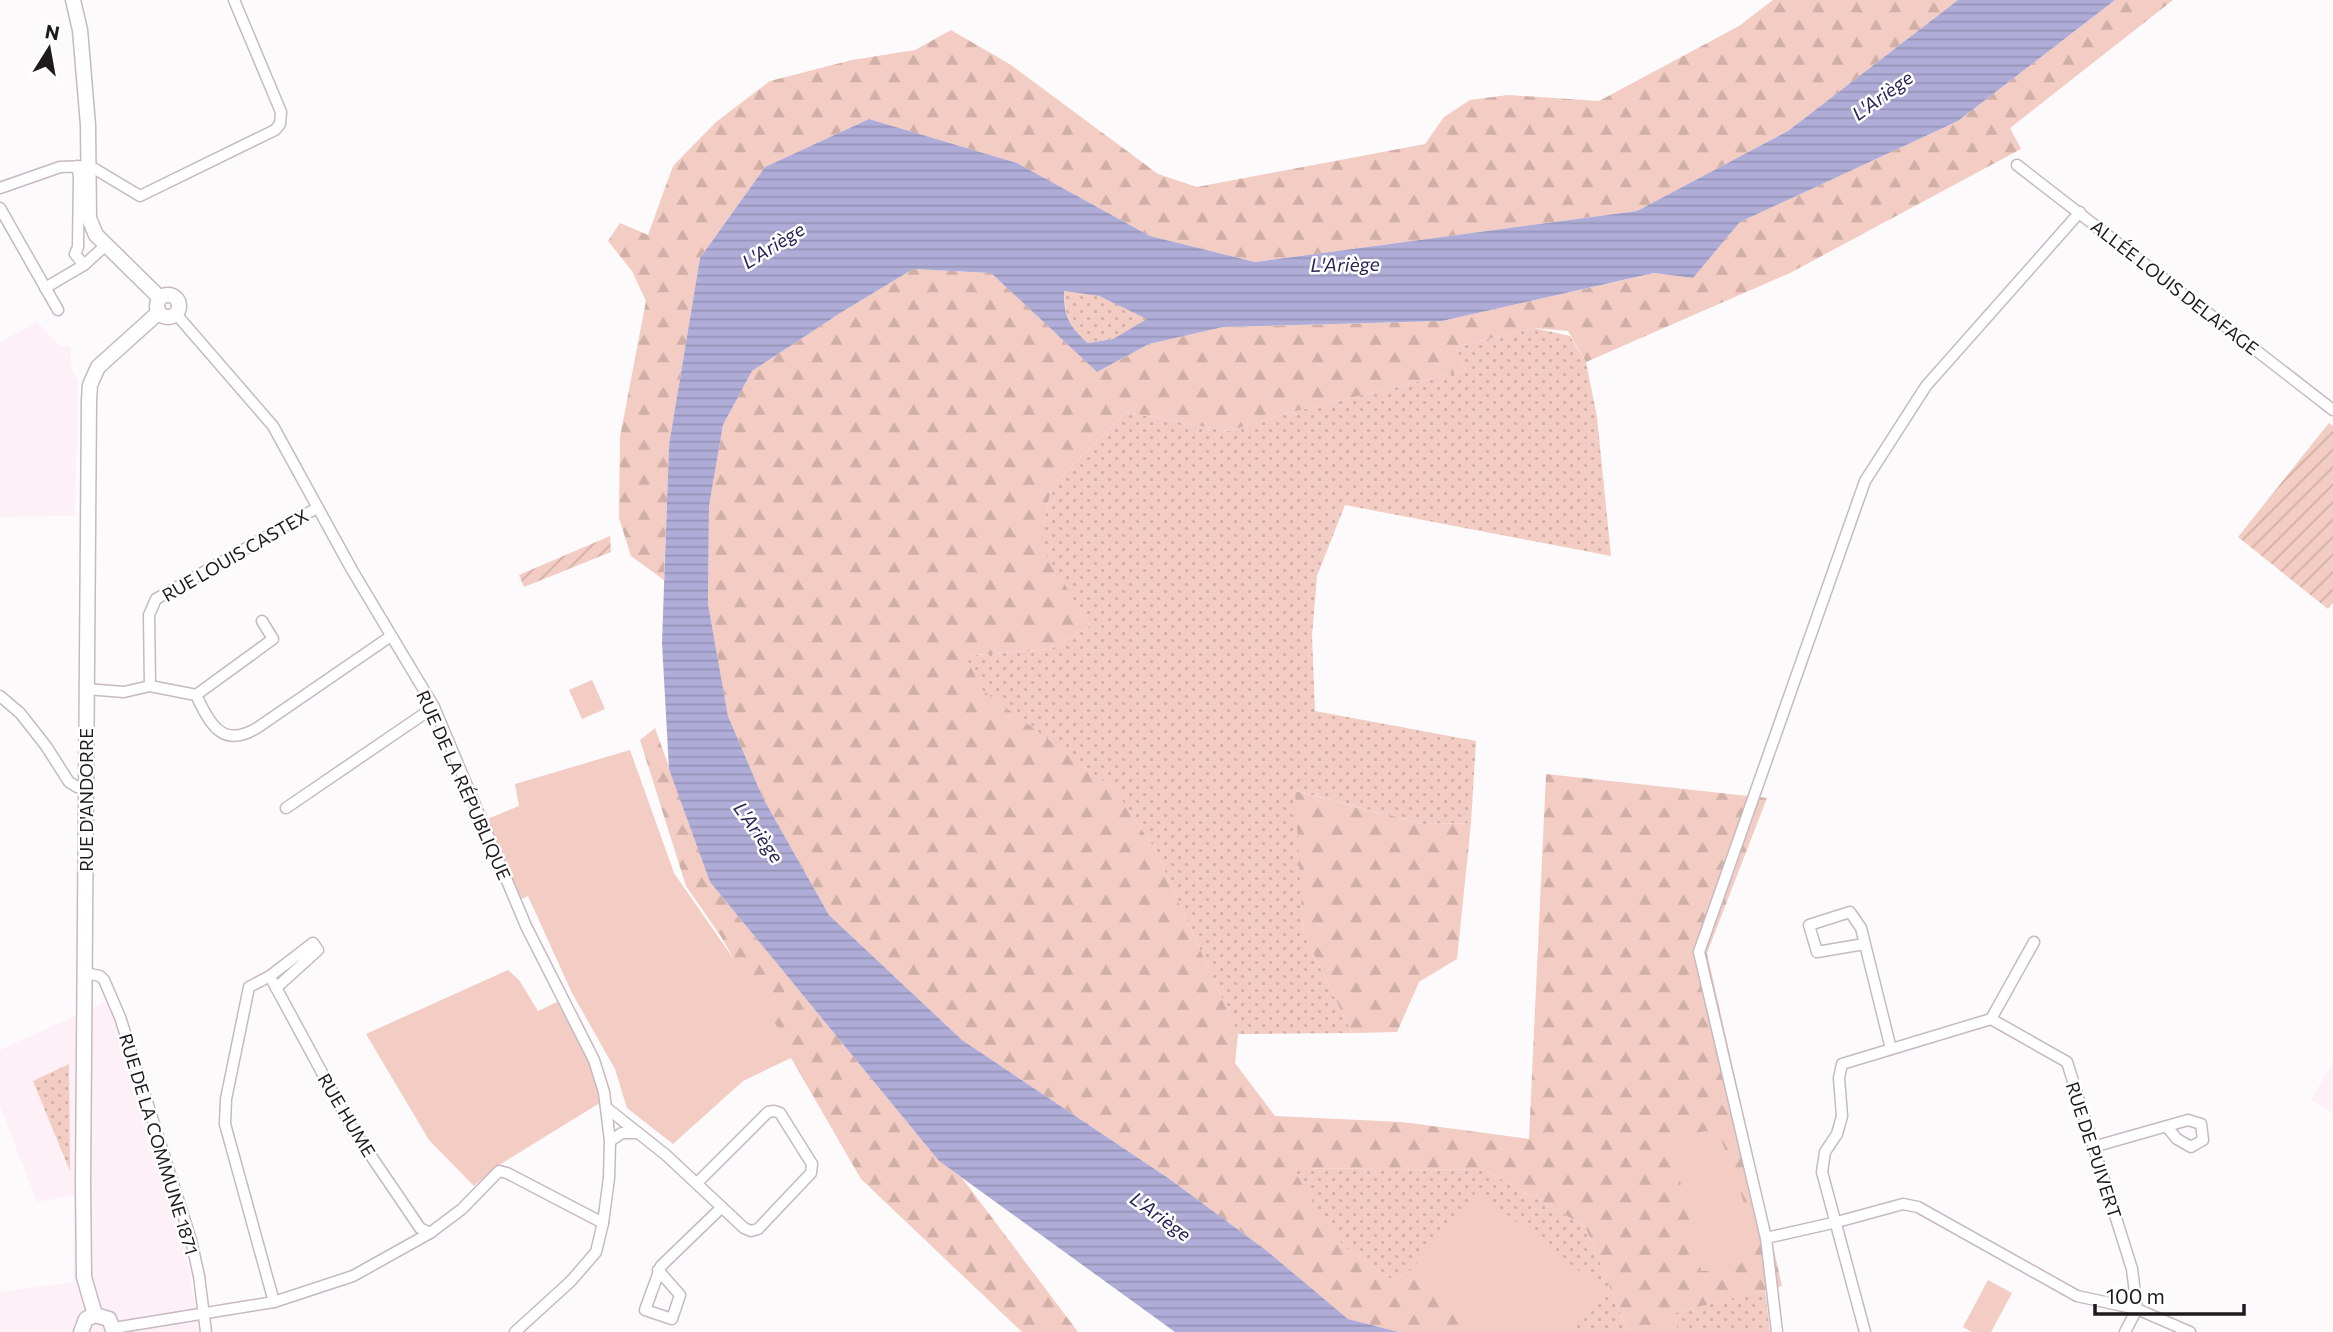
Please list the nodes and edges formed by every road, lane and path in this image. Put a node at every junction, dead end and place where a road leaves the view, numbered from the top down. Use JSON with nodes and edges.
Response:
{"nodes":[{"id":1,"x":73,"y":0,"type":"edge"},
{"id":2,"x":234,"y":0,"type":"edge"},
{"id":3,"x":2017,"y":165,"type":"dead end"},
{"id":4,"x":84,"y":166,"type":"junction"},
{"id":5,"x":0,"y":188,"type":"edge"},
{"id":6,"x":0,"y":208,"type":"edge"},
{"id":7,"x":2080,"y":212,"type":"junction"},
{"id":8,"x":106,"y":245,"type":"junction"},
{"id":9,"x":85,"y":265,"type":"junction"},
{"id":10,"x":45,"y":288,"type":"junction"},
{"id":11,"x":159,"y":305,"type":"junction"},
{"id":12,"x":58,"y":310,"type":"dead end"},
{"id":13,"x":176,"y":314,"type":"joint"},
{"id":14,"x":2333,"y":410,"type":"edge"},
{"id":15,"x":317,"y":508,"type":"junction"},
{"id":16,"x":262,"y":621,"type":"dead end"},
{"id":17,"x":391,"y":636,"type":"junction"},
{"id":18,"x":149,"y":686,"type":"junction"},
{"id":19,"x":86,"y":689,"type":"junction"},
{"id":20,"x":196,"y":695,"type":"junction"},
{"id":21,"x":0,"y":696,"type":"edge"},
{"id":22,"x":434,"y":707,"type":"junction"},
{"id":23,"x":86,"y":788,"type":"junction"},
{"id":24,"x":286,"y":808,"type":"dead end"},
{"id":25,"x":2034,"y":942,"type":"dead end"},
{"id":26,"x":1864,"y":944,"type":"junction"},
{"id":27,"x":85,"y":973,"type":"junction"},
{"id":28,"x":270,"y":976,"type":"junction"},
{"id":29,"x":276,"y":988,"type":"junction"},
{"id":30,"x":1991,"y":1019,"type":"junction"},
{"id":31,"x":1891,"y":1049,"type":"junction"},
{"id":32,"x":608,"y":1109,"type":"junction"},
{"id":33,"x":2167,"y":1127,"type":"dead end"},
{"id":34,"x":637,"y":1133,"type":"junction"},
{"id":35,"x":610,"y":1142,"type":"junction"},
{"id":36,"x":2093,"y":1147,"type":"junction"},
{"id":37,"x":697,"y":1183,"type":"junction"},
{"id":38,"x":721,"y":1208,"type":"junction"},
{"id":39,"x":1837,"y":1222,"type":"junction"},
{"id":40,"x":603,"y":1223,"type":"junction"},
{"id":41,"x":430,"y":1233,"type":"junction"},
{"id":42,"x":1766,"y":1238,"type":"junction"},
{"id":43,"x":658,"y":1270,"type":"dead end"},
{"id":44,"x":274,"y":1302,"type":"junction"},
{"id":45,"x":2137,"y":1308,"type":"junction"},
{"id":46,"x":204,"y":1314,"type":"junction"},
{"id":47,"x":95,"y":1315,"type":"junction"},
{"id":48,"x":156,"y":1326,"type":"edge"},
{"id":49,"x":114,"y":1330,"type":"edge"},
{"id":50,"x":80,"y":1332,"type":"edge"},
{"id":51,"x":206,"y":1332,"type":"edge"},
{"id":52,"x":515,"y":1332,"type":"edge"},
{"id":53,"x":1777,"y":1332,"type":"edge"},
{"id":54,"x":1865,"y":1332,"type":"edge"},
{"id":55,"x":2125,"y":1332,"type":"edge"},
{"id":56,"x":2190,"y":1332,"type":"edge"}],
"edges":[{"from":1,"to":4,"type":"main road"},
{"from":2,"to":4,"type":"street"},
{"from":3,"to":7,"type":"street","name":"ALLÉE LOUIS DELAFAGE"},
{"from":4,"to":5,"type":"street"},
{"from":4,"to":8,"type":"main road"},
{"from":4,"to":9,"type":"street"},
{"from":6,"to":10,"type":"street"},
{"from":7,"to":14,"type":"street","name":"ALLÉE LOUIS DELAFAGE"},
{"from":7,"to":42,"type":"street"},
{"from":8,"to":9,"type":"street"},
{"from":8,"to":11,"type":"main road"},
{"from":9,"to":10,"type":"street"},
{"from":10,"to":12,"type":"street"},
{"from":11,"to":13,"type":"main road"},
{"from":11,"to":19,"type":"main road","name":"RUE D'ANDORRE"},
{"from":13,"to":15,"type":"street","name":"RUE DE LA RÉPUBLIQUE"},
{"from":15,"to":17,"type":"street","name":"RUE DE LA RÉPUBLIQUE"},
{"from":15,"to":18,"type":"street","name":"RUE LOUIS CASTEX"},
{"from":16,"to":20,"type":"street"},
{"from":17,"to":20,"type":"street"},
{"from":17,"to":22,"type":"street","name":"RUE DE LA RÉPUBLIQUE"},
{"from":18,"to":19,"type":"street"},
{"from":18,"to":20,"type":"street"},
{"from":19,"to":23,"type":"main road","name":"RUE D'ANDORRE"},
{"from":21,"to":23,"type":"street"},
{"from":22,"to":24,"type":"street"},
{"from":22,"to":32,"type":"street","name":"RUE DE LA RÉPUBLIQUE"},
{"from":23,"to":27,"type":"main road","name":"RUE D'ANDORRE"},
{"from":25,"to":30,"type":"street"},
{"from":26,"to":26,"type":"street"},
{"from":26,"to":31,"type":"street"},
{"from":27,"to":46,"type":"street","name":"RUE DE LA COMMUNE 1871"},
{"from":27,"to":47,"type":"main road","name":"RUE D'ANDORRE"},
{"from":28,"to":29,"type":"street","name":"RUE HUME"},
{"from":28,"to":29,"type":"street"},
{"from":28,"to":44,"type":"street"},
{"from":29,"to":41,"type":"street","name":"RUE HUME"},
{"from":30,"to":31,"type":"street"},
{"from":30,"to":36,"type":"street","name":"RUE DE PUIVERT"},
{"from":31,"to":39,"type":"street"},
{"from":32,"to":34,"type":"street"},
{"from":32,"to":35,"type":"street","name":"RUE DE LA RÉPUBLIQUE"},
{"from":33,"to":36,"type":"street"},
{"from":34,"to":35,"type":"street"},
{"from":34,"to":37,"type":"street"},
{"from":35,"to":40,"type":"street","name":"RUE DE LA RÉPUBLIQUE"},
{"from":36,"to":45,"type":"street","name":"RUE DE PUIVERT"},
{"from":37,"to":38,"type":"street"},
{"from":37,"to":38,"type":"street"},
{"from":38,"to":43,"type":"street"},
{"from":39,"to":42,"type":"street"},
{"from":39,"to":45,"type":"street"},
{"from":39,"to":54,"type":"street"},
{"from":40,"to":41,"type":"street"},
{"from":40,"to":52,"type":"street","name":"RUE DE LA RÉPUBLIQUE"},
{"from":41,"to":44,"type":"street"},
{"from":42,"to":53,"type":"street"},
{"from":44,"to":46,"type":"street"},
{"from":45,"to":55,"type":"street"},
{"from":45,"to":56,"type":"street"},
{"from":46,"to":48,"type":"street"},
{"from":46,"to":51,"type":"street","name":"RUE DE LA COMMUNE 1871"},
{"from":47,"to":49,"type":"main road"},
{"from":47,"to":50,"type":"main road"},
{"from":48,"to":49,"type":"street"}]}
